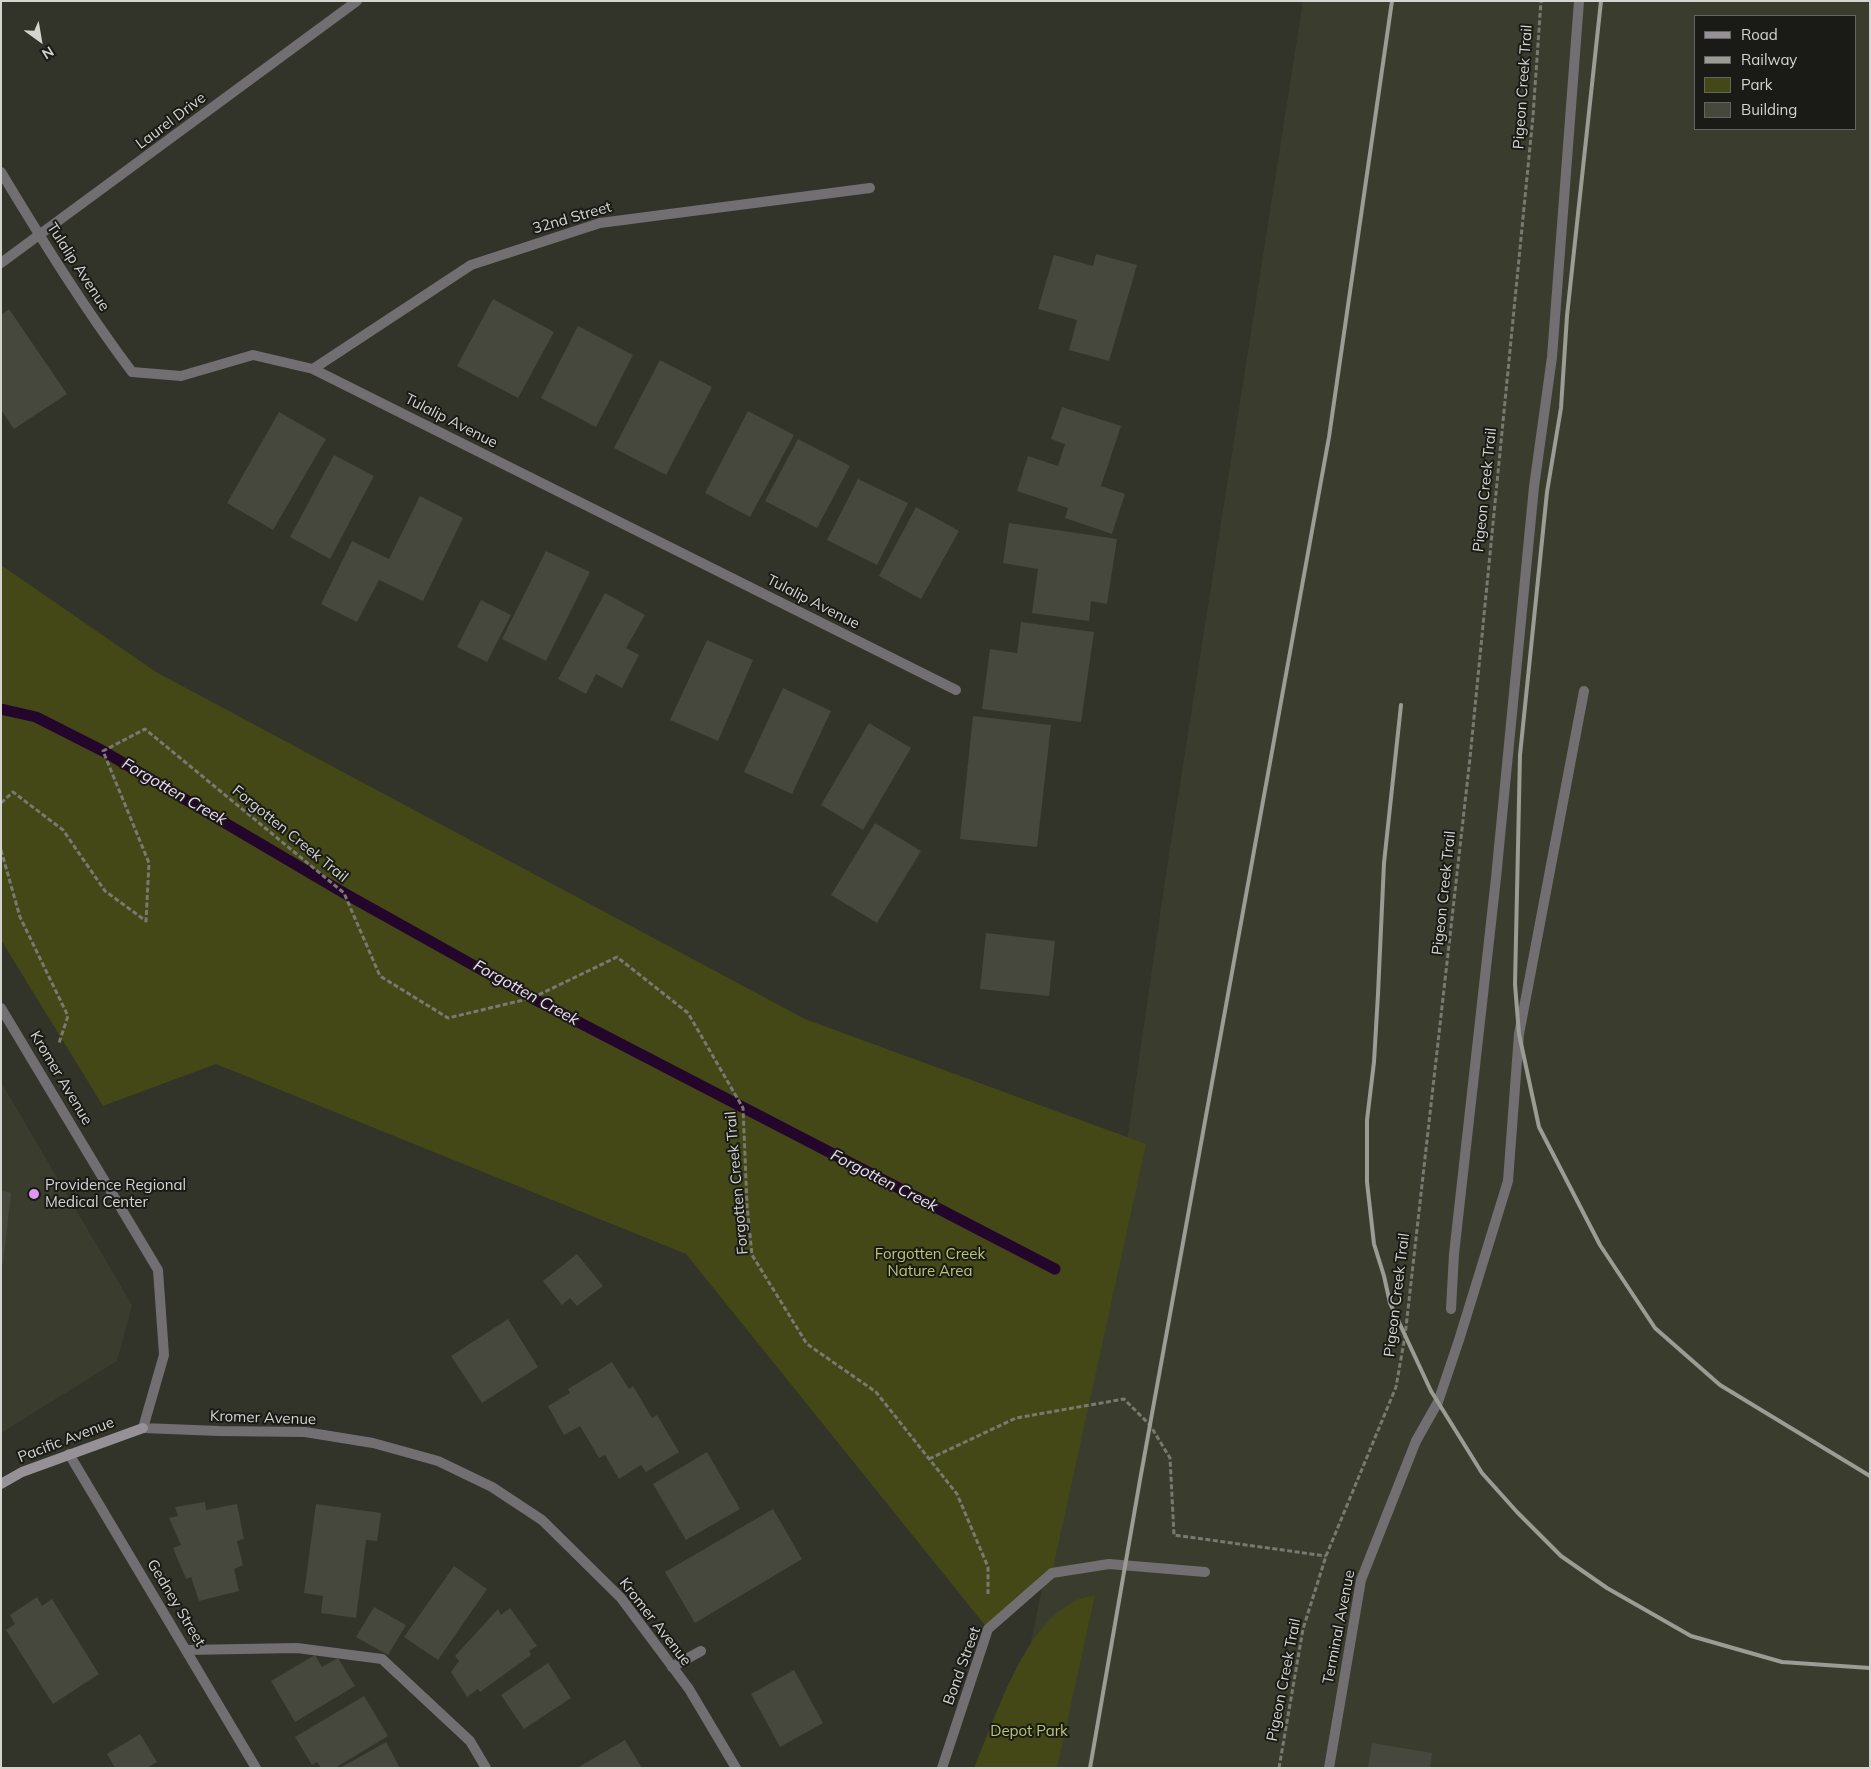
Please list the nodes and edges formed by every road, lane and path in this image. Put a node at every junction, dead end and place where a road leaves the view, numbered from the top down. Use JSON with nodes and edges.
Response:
{"nodes":[{"id":1,"x":357,"y":1,"type":"edge"},
{"id":2,"x":1541,"y":1,"type":"edge"},
{"id":3,"x":1579,"y":1,"type":"edge"},
{"id":4,"x":1,"y":172,"type":"edge"},
{"id":5,"x":870,"y":188,"type":"dead end"},
{"id":6,"x":40,"y":236,"type":"junction"},
{"id":7,"x":1,"y":264,"type":"edge"},
{"id":8,"x":314,"y":369,"type":"junction"},
{"id":9,"x":956,"y":690,"type":"dead end"},
{"id":10,"x":1584,"y":691,"type":"dead end"},
{"id":11,"x":1,"y":803,"type":"edge"},
{"id":12,"x":1,"y":850,"type":"edge"},
{"id":13,"x":1,"y":1008,"type":"edge"},
{"id":14,"x":59,"y":1043,"type":"dead end"},
{"id":15,"x":1451,"y":1309,"type":"dead end"},
{"id":16,"x":143,"y":1428,"type":"junction"},
{"id":17,"x":69,"y":1454,"type":"junction"},
{"id":18,"x":929,"y":1459,"type":"junction"},
{"id":19,"x":1,"y":1484,"type":"edge"},
{"id":20,"x":1326,"y":1556,"type":"junction"},
{"id":21,"x":1205,"y":1572,"type":"dead end"},
{"id":22,"x":988,"y":1629,"type":"junction"},
{"id":23,"x":186,"y":1650,"type":"junction"},
{"id":24,"x":701,"y":1651,"type":"dead end"},
{"id":25,"x":672,"y":1667,"type":"junction"},
{"id":26,"x":256,"y":1768,"type":"edge"},
{"id":27,"x":486,"y":1768,"type":"edge"},
{"id":28,"x":736,"y":1768,"type":"edge"},
{"id":29,"x":942,"y":1768,"type":"edge"},
{"id":30,"x":1279,"y":1768,"type":"edge"},
{"id":31,"x":1329,"y":1768,"type":"edge"}],
"edges":[{"from":1,"to":6,"type":"street","name":"Laurel Drive"},
{"from":2,"to":20,"type":"path","name":"Pigeon Creek Trail"},
{"from":3,"to":15,"type":"street"},
{"from":4,"to":6,"type":"street","name":"Tulalip Avenue"},
{"from":5,"to":8,"type":"street","name":"32nd Street"},
{"from":6,"to":7,"type":"street","name":"Laurel Drive"},
{"from":6,"to":8,"type":"street","name":"Tulalip Avenue"},
{"from":8,"to":9,"type":"street","name":"Tulalip Avenue"},
{"from":10,"to":31,"type":"street","name":"Terminal Avenue"},
{"from":11,"to":18,"type":"path","name":"Forgotten Creek Trail"},
{"from":12,"to":14,"type":"path"},
{"from":13,"to":16,"type":"street","name":"Kromer Avenue"},
{"from":16,"to":17,"type":"street","name":"Pacific Avenue"},
{"from":16,"to":25,"type":"street","name":"Kromer Avenue"},
{"from":17,"to":19,"type":"street","name":"Pacific Avenue"},
{"from":17,"to":23,"type":"street","name":"Gedney Street"},
{"from":18,"to":20,"type":"path"},
{"from":18,"to":22,"type":"path","name":"Forgotten Creek Trail"},
{"from":20,"to":30,"type":"path","name":"Pigeon Creek Trail"},
{"from":21,"to":22,"type":"street","name":"Bond Street"},
{"from":22,"to":29,"type":"street","name":"Bond Street"},
{"from":23,"to":26,"type":"street","name":"Gedney Street"},
{"from":23,"to":27,"type":"street"},
{"from":24,"to":25,"type":"street"},
{"from":25,"to":28,"type":"street","name":"Kromer Avenue"}]}
